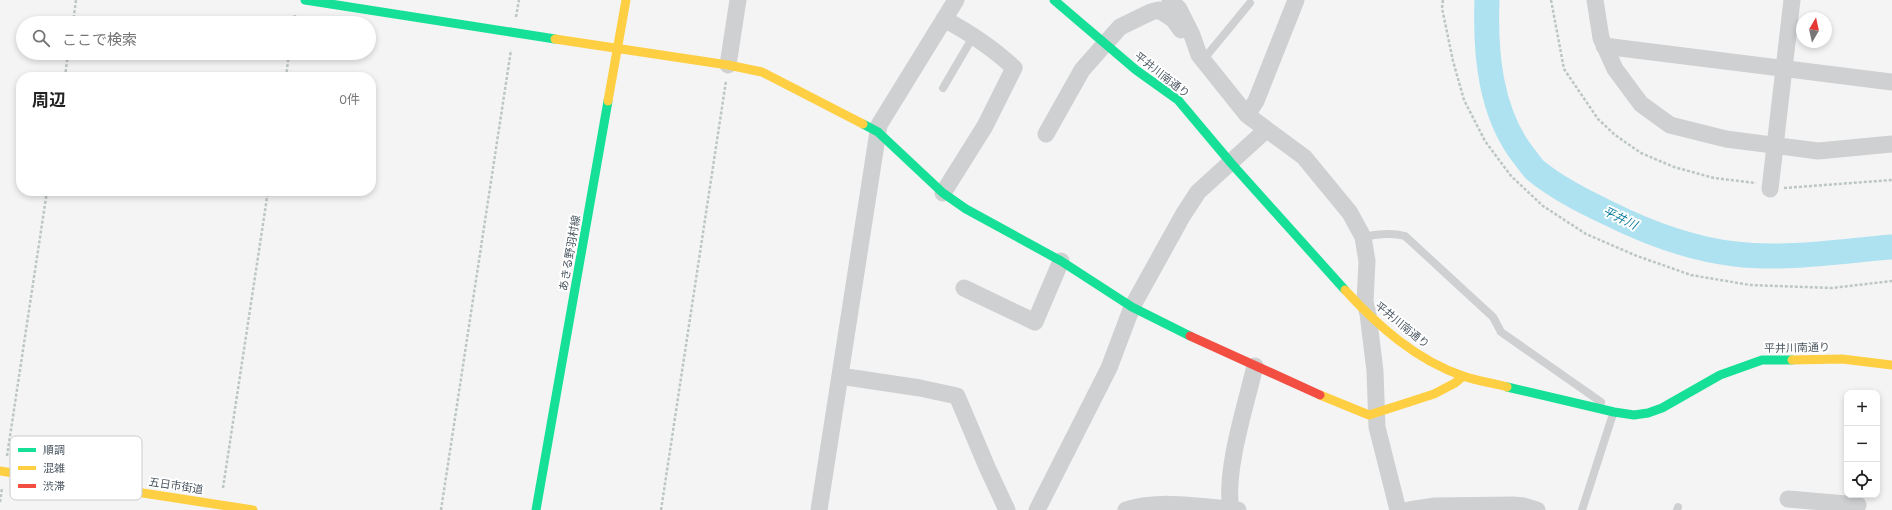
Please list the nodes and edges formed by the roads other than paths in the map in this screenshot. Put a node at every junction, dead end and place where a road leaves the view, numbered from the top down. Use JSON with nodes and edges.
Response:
{"nodes":[{"id":1,"x":305,"y":0,"type":"edge"},
{"id":2,"x":626,"y":0,"type":"edge"},
{"id":3,"x":738,"y":0,"type":"edge"},
{"id":4,"x":956,"y":0,"type":"edge"},
{"id":5,"x":1054,"y":0,"type":"edge"},
{"id":6,"x":1170,"y":0,"type":"edge"},
{"id":7,"x":1296,"y":0,"type":"edge"},
{"id":8,"x":1595,"y":0,"type":"edge"},
{"id":9,"x":1792,"y":0,"type":"edge"},
{"id":10,"x":1250,"y":3,"type":"dead end"},
{"id":11,"x":944,"y":19,"type":"junction"},
{"id":12,"x":974,"y":36,"type":"junction"},
{"id":13,"x":1105,"y":44,"type":"junction"},
{"id":14,"x":1604,"y":46,"type":"junction"},
{"id":15,"x":618,"y":49,"type":"junction"},
{"id":16,"x":1201,"y":57,"type":"junction"},
{"id":17,"x":728,"y":65,"type":"junction"},
{"id":18,"x":1784,"y":68,"type":"junction"},
{"id":19,"x":1892,"y":82,"type":"edge"},
{"id":20,"x":943,"y":88,"type":"dead end"},
{"id":21,"x":1247,"y":115,"type":"junction"},
{"id":22,"x":1266,"y":130,"type":"junction"},
{"id":23,"x":878,"y":132,"type":"junction"},
{"id":24,"x":1046,"y":134,"type":"dead end"},
{"id":25,"x":1892,"y":144,"type":"edge"},
{"id":26,"x":1774,"y":146,"type":"junction"},
{"id":27,"x":1231,"y":163,"type":"junction"},
{"id":28,"x":1770,"y":189,"type":"dead end"},
{"id":29,"x":943,"y":192,"type":"junction"},
{"id":30,"x":1363,"y":237,"type":"junction"},
{"id":31,"x":1061,"y":261,"type":"junction"},
{"id":32,"x":964,"y":288,"type":"dead end"},
{"id":33,"x":1132,"y":307,"type":"junction"},
{"id":34,"x":1368,"y":314,"type":"junction"},
{"id":35,"x":1887,"y":364,"type":"edge"},
{"id":36,"x":1255,"y":366,"type":"junction"},
{"id":37,"x":840,"y":376,"type":"junction"},
{"id":38,"x":1463,"y":376,"type":"junction"},
{"id":39,"x":1892,"y":378,"type":"edge"},
{"id":40,"x":1614,"y":412,"type":"junction"},
{"id":41,"x":1376,"y":414,"type":"junction"},
{"id":42,"x":142,"y":493,"type":"edge"},
{"id":43,"x":1788,"y":499,"type":"dead end"},
{"id":44,"x":1858,"y":505,"type":"dead end"},
{"id":45,"x":1832,"y":506,"type":"edge"},
{"id":46,"x":253,"y":510,"type":"edge"},
{"id":47,"x":536,"y":510,"type":"edge"},
{"id":48,"x":819,"y":510,"type":"edge"},
{"id":49,"x":1007,"y":510,"type":"edge"},
{"id":50,"x":1037,"y":510,"type":"edge"},
{"id":51,"x":1126,"y":510,"type":"edge"},
{"id":52,"x":1233,"y":510,"type":"edge"},
{"id":53,"x":1398,"y":510,"type":"edge"},
{"id":54,"x":1409,"y":510,"type":"edge"},
{"id":55,"x":1537,"y":510,"type":"edge"},
{"id":56,"x":1582,"y":510,"type":"edge"}],
"edges":[{"from":1,"to":15,"type":"street"},
{"from":2,"to":15,"type":"street","name":"あきる野羽村線"},
{"from":3,"to":17,"type":"street"},
{"from":4,"to":11,"type":"street"},
{"from":5,"to":13,"type":"street","name":"平井川南通り"},
{"from":6,"to":16,"type":"street"},
{"from":7,"to":21,"type":"street"},
{"from":8,"to":14,"type":"street"},
{"from":9,"to":18,"type":"street"},
{"from":10,"to":16,"type":"lane"},
{"from":11,"to":12,"type":"street"},
{"from":11,"to":23,"type":"street"},
{"from":12,"to":20,"type":"lane"},
{"from":12,"to":29,"type":"street"},
{"from":13,"to":16,"type":"street"},
{"from":13,"to":24,"type":"street"},
{"from":13,"to":27,"type":"street","name":"平井川南通り"},
{"from":14,"to":18,"type":"street"},
{"from":14,"to":26,"type":"street"},
{"from":15,"to":17,"type":"street"},
{"from":15,"to":47,"type":"street","name":"あきる野羽村線"},
{"from":16,"to":21,"type":"street"},
{"from":17,"to":23,"type":"street"},
{"from":18,"to":19,"type":"street"},
{"from":18,"to":26,"type":"street"},
{"from":21,"to":22,"type":"street"},
{"from":22,"to":27,"type":"street"},
{"from":22,"to":30,"type":"street"},
{"from":23,"to":29,"type":"street"},
{"from":23,"to":37,"type":"street"},
{"from":25,"to":26,"type":"street"},
{"from":26,"to":28,"type":"street"},
{"from":27,"to":33,"type":"street"},
{"from":27,"to":34,"type":"street","name":"平井川南通り"},
{"from":29,"to":31,"type":"street"},
{"from":30,"to":34,"type":"street"},
{"from":30,"to":40,"type":"lane"},
{"from":31,"to":32,"type":"street"},
{"from":31,"to":33,"type":"street"},
{"from":33,"to":36,"type":"street"},
{"from":33,"to":50,"type":"street"},
{"from":34,"to":38,"type":"street","name":"平井川南通り"},
{"from":34,"to":41,"type":"street"},
{"from":35,"to":39,"type":"street"},
{"from":35,"to":40,"type":"street","name":"平井川南通り"},
{"from":36,"to":41,"type":"street"},
{"from":36,"to":52,"type":"street"},
{"from":37,"to":48,"type":"street"},
{"from":37,"to":49,"type":"street"},
{"from":38,"to":40,"type":"street","name":"平井川南通り"},
{"from":38,"to":41,"type":"street"},
{"from":40,"to":56,"type":"lane"},
{"from":41,"to":53,"type":"street"},
{"from":42,"to":46,"type":"street","name":"五日市街道"},
{"from":43,"to":45,"type":"street"},
{"from":44,"to":45,"type":"street"},
{"from":51,"to":52,"type":"street"},
{"from":54,"to":55,"type":"street"}]}
